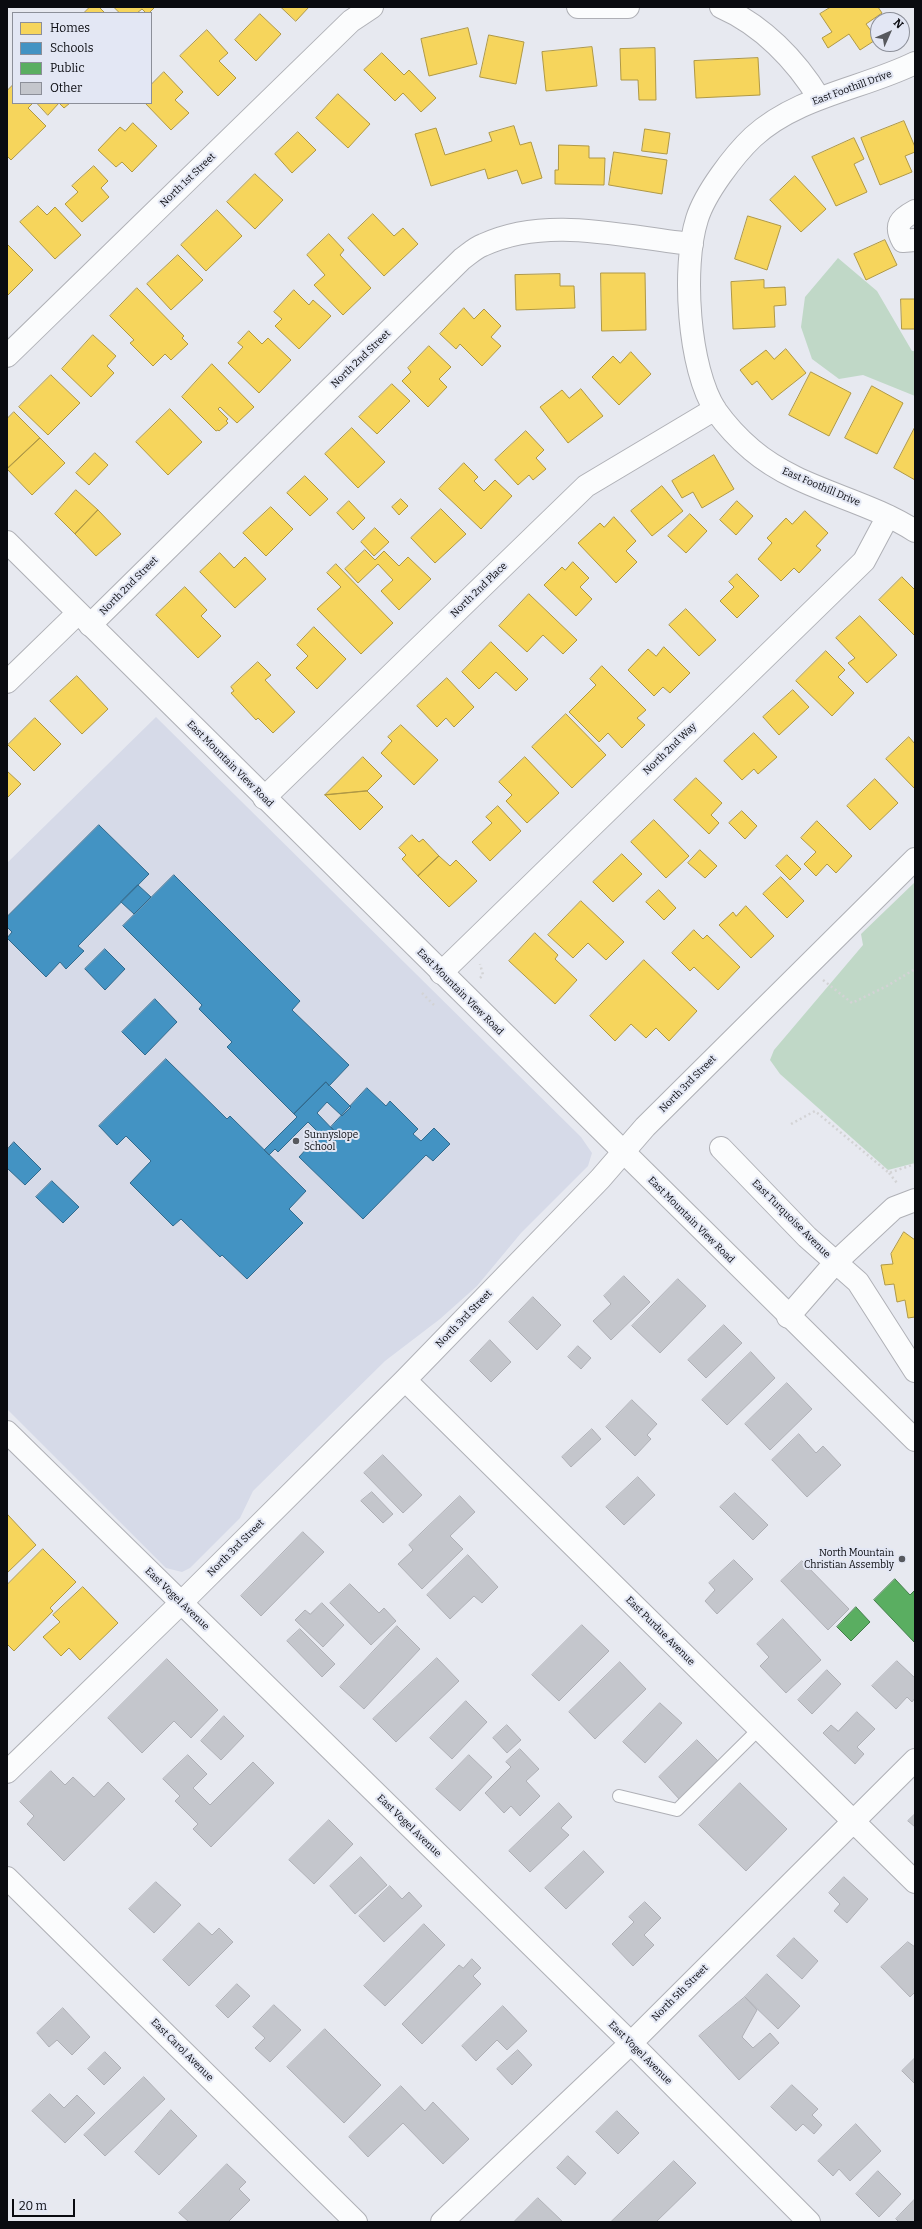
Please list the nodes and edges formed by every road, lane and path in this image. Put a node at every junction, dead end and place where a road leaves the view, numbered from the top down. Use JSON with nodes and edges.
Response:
{"nodes":[{"id":1,"x":372,"y":7,"type":"edge"},
{"id":2,"x":578,"y":7,"type":"edge"},
{"id":3,"x":628,"y":7,"type":"edge"},
{"id":4,"x":721,"y":7,"type":"edge"},
{"id":5,"x":915,"y":63,"type":"edge"},
{"id":6,"x":819,"y":98,"type":"junction"},
{"id":7,"x":915,"y":211,"type":"edge"},
{"id":8,"x":915,"y":240,"type":"edge"},
{"id":9,"x":692,"y":244,"type":"junction"},
{"id":10,"x":7,"y":356,"type":"edge"},
{"id":11,"x":715,"y":409,"type":"junction"},
{"id":12,"x":888,"y":516,"type":"junction"},
{"id":13,"x":915,"y":531,"type":"edge"},
{"id":14,"x":7,"y":542,"type":"edge"},
{"id":15,"x":84,"y":619,"type":"junction"},
{"id":16,"x":7,"y":682,"type":"edge"},
{"id":17,"x":264,"y":798,"type":"junction"},
{"id":18,"x":915,"y":859,"type":"edge"},
{"id":19,"x":476,"y":960,"type":"dead end"},
{"id":20,"x":915,"y":969,"type":"edge"},
{"id":21,"x":441,"y":973,"type":"junction"},
{"id":22,"x":479,"y":979,"type":"dead end"},
{"id":23,"x":821,"y":979,"type":"dead end"},
{"id":24,"x":422,"y":993,"type":"dead end"},
{"id":25,"x":434,"y":1005,"type":"dead end"},
{"id":26,"x":791,"y":1124,"type":"dead end"},
{"id":27,"x":721,"y":1148,"type":"dead end"},
{"id":28,"x":623,"y":1152,"type":"junction"},
{"id":29,"x":915,"y":1164,"type":"edge"},
{"id":30,"x":915,"y":1200,"type":"edge"},
{"id":31,"x":835,"y":1263,"type":"junction"},
{"id":32,"x":788,"y":1317,"type":"junction"},
{"id":33,"x":915,"y":1370,"type":"edge"},
{"id":34,"x":405,"y":1380,"type":"junction"},
{"id":35,"x":7,"y":1432,"type":"edge"},
{"id":36,"x":915,"y":1440,"type":"edge"},
{"id":37,"x":181,"y":1603,"type":"junction"},
{"id":38,"x":760,"y":1728,"type":"junction"},
{"id":39,"x":915,"y":1760,"type":"edge"},
{"id":40,"x":7,"y":1772,"type":"edge"},
{"id":41,"x":619,"y":1796,"type":"dead end"},
{"id":42,"x":854,"y":1821,"type":"junction"},
{"id":43,"x":7,"y":1878,"type":"edge"},
{"id":44,"x":915,"y":1882,"type":"edge"},
{"id":45,"x":630,"y":2043,"type":"junction"},
{"id":46,"x":356,"y":2222,"type":"edge"},
{"id":47,"x":442,"y":2222,"type":"edge"},
{"id":48,"x":809,"y":2222,"type":"edge"}],
"edges":[{"from":1,"to":10,"type":"street","name":"North 1st Street"},
{"from":2,"to":3,"type":"street"},
{"from":4,"to":6,"type":"street"},
{"from":5,"to":6,"type":"street","name":"East Foothill Drive"},
{"from":6,"to":9,"type":"street","name":"East Foothill Drive"},
{"from":7,"to":8,"type":"street"},
{"from":9,"to":11,"type":"street","name":"East Foothill Drive"},
{"from":9,"to":15,"type":"street","name":"North 2nd Street"},
{"from":11,"to":12,"type":"street","name":"East Foothill Drive"},
{"from":11,"to":17,"type":"street","name":"North 2nd Place"},
{"from":12,"to":13,"type":"street","name":"East Foothill Drive"},
{"from":12,"to":21,"type":"street","name":"North 2nd Way"},
{"from":14,"to":15,"type":"street","name":"East Mountain View Road"},
{"from":15,"to":16,"type":"street","name":"North 2nd Street"},
{"from":15,"to":17,"type":"street","name":"East Mountain View Road"},
{"from":17,"to":21,"type":"street","name":"East Mountain View Road"},
{"from":18,"to":28,"type":"street","name":"North 3rd Street"},
{"from":19,"to":22,"type":"path"},
{"from":20,"to":23,"type":"path"},
{"from":21,"to":28,"type":"street","name":"East Mountain View Road"},
{"from":24,"to":25,"type":"path"},
{"from":26,"to":29,"type":"path"},
{"from":27,"to":31,"type":"street","name":"East Turquoise Avenue"},
{"from":28,"to":32,"type":"street","name":"East Mountain View Road"},
{"from":28,"to":34,"type":"street","name":"North 3rd Street"},
{"from":30,"to":31,"type":"street"},
{"from":31,"to":32,"type":"street"},
{"from":31,"to":33,"type":"street","name":"East Turquoise Avenue"},
{"from":32,"to":36,"type":"street","name":"East Mountain View Road"},
{"from":34,"to":37,"type":"street","name":"North 3rd Street"},
{"from":34,"to":38,"type":"street","name":"East Purdue Avenue"},
{"from":35,"to":37,"type":"street","name":"East Vogel Avenue"},
{"from":37,"to":40,"type":"street","name":"North 3rd Street"},
{"from":37,"to":45,"type":"street","name":"East Vogel Avenue"},
{"from":38,"to":41,"type":"lane"},
{"from":38,"to":42,"type":"street","name":"East Purdue Avenue"},
{"from":39,"to":42,"type":"street","name":"North 5th Street"},
{"from":42,"to":44,"type":"street","name":"East Purdue Avenue"},
{"from":42,"to":45,"type":"street","name":"North 5th Street"},
{"from":43,"to":46,"type":"street","name":"East Carol Avenue"},
{"from":45,"to":47,"type":"street","name":"North 5th Street"},
{"from":45,"to":48,"type":"street","name":"East Vogel Avenue"}]}
